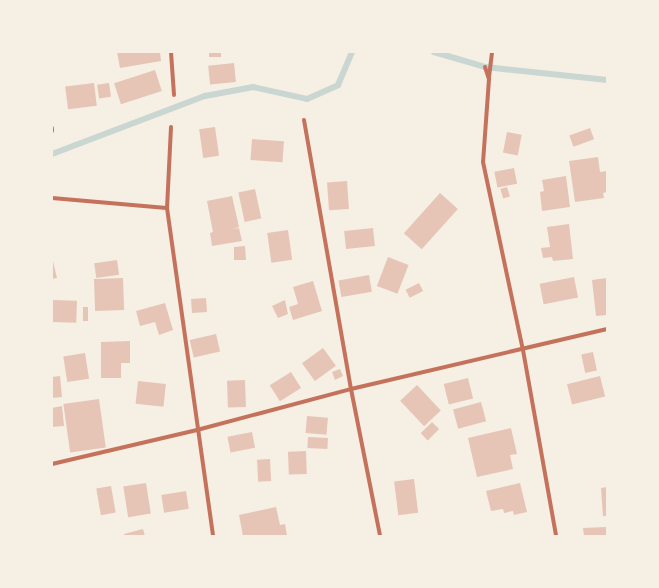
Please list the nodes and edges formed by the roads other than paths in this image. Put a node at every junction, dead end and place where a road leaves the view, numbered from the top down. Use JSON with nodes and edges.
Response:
{"nodes":[{"id":1,"x":172,"y":52,"type":"edge"},
{"id":2,"x":492,"y":52,"type":"edge"},
{"id":3,"x":485,"y":66,"type":"dead end"},
{"id":4,"x":489,"y":79,"type":"junction"},
{"id":5,"x":174,"y":95,"type":"dead end"},
{"id":6,"x":304,"y":120,"type":"dead end"},
{"id":7,"x":172,"y":127,"type":"dead end"},
{"id":8,"x":52,"y":128,"type":"edge"},
{"id":9,"x":52,"y":131,"type":"edge"},
{"id":10,"x":52,"y":198,"type":"edge"},
{"id":11,"x":167,"y":208,"type":"junction"},
{"id":12,"x":607,"y":329,"type":"edge"},
{"id":13,"x":523,"y":350,"type":"junction"},
{"id":14,"x":351,"y":389,"type":"junction"},
{"id":15,"x":197,"y":430,"type":"junction"},
{"id":16,"x":52,"y":464,"type":"edge"},
{"id":17,"x":214,"y":536,"type":"edge"},
{"id":18,"x":380,"y":536,"type":"edge"},
{"id":19,"x":556,"y":536,"type":"edge"}],
"edges":[{"from":1,"to":5,"type":"street"},
{"from":2,"to":4,"type":"street"},
{"from":3,"to":4,"type":"street"},
{"from":4,"to":13,"type":"street"},
{"from":6,"to":14,"type":"street"},
{"from":7,"to":11,"type":"street"},
{"from":8,"to":9,"type":"street"},
{"from":10,"to":11,"type":"street"},
{"from":11,"to":15,"type":"street"},
{"from":12,"to":13,"type":"street"},
{"from":13,"to":14,"type":"street"},
{"from":13,"to":19,"type":"street"},
{"from":14,"to":15,"type":"street"},
{"from":14,"to":18,"type":"street"},
{"from":15,"to":16,"type":"street"},
{"from":15,"to":17,"type":"street"}]}
